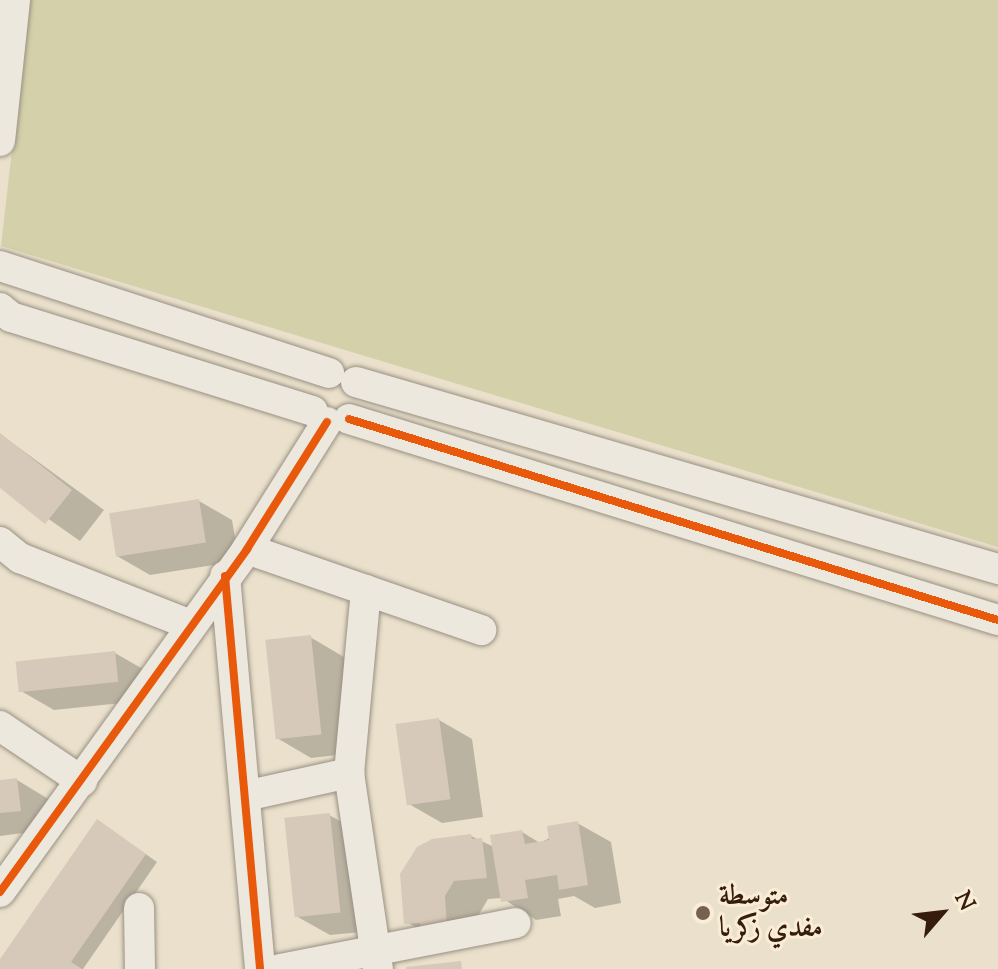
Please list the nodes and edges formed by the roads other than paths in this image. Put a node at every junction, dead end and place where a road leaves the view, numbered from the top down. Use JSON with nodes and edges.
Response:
{"nodes":[{"id":1,"x":15,"y":0,"type":"edge"},
{"id":2,"x":0,"y":141,"type":"edge"},
{"id":3,"x":0,"y":266,"type":"edge"},
{"id":4,"x":0,"y":308,"type":"edge"},
{"id":5,"x":342,"y":378,"type":"junction"},
{"id":6,"x":330,"y":417,"type":"junction"},
{"id":7,"x":0,"y":542,"type":"edge"},
{"id":8,"x":247,"y":549,"type":"junction"},
{"id":9,"x":998,"y":569,"type":"edge"},
{"id":10,"x":225,"y":576,"type":"junction"},
{"id":11,"x":366,"y":590,"type":"junction"},
{"id":12,"x":998,"y":620,"type":"edge"},
{"id":13,"x":191,"y":625,"type":"junction"},
{"id":14,"x":481,"y":630,"type":"dead end"},
{"id":15,"x":0,"y":726,"type":"edge"},
{"id":16,"x":349,"y":773,"type":"junction"},
{"id":17,"x":82,"y":781,"type":"junction"},
{"id":18,"x":245,"y":796,"type":"junction"},
{"id":19,"x":0,"y":892,"type":"edge"},
{"id":20,"x":139,"y":908,"type":"dead end"},
{"id":21,"x":516,"y":923,"type":"dead end"},
{"id":22,"x":377,"y":960,"type":"edge"},
{"id":23,"x":140,"y":969,"type":"edge"},
{"id":24,"x":260,"y":969,"type":"edge"},
{"id":25,"x":280,"y":969,"type":"edge"}],
"edges":[{"from":1,"to":2,"type":"street"},
{"from":3,"to":5,"type":"street"},
{"from":4,"to":6,"type":"street"},
{"from":5,"to":6,"type":"street"},
{"from":5,"to":6,"type":"street"},
{"from":5,"to":9,"type":"street"},
{"from":6,"to":8,"type":"street"},
{"from":6,"to":12,"type":"street"},
{"from":7,"to":13,"type":"street"},
{"from":8,"to":10,"type":"street"},
{"from":8,"to":11,"type":"street"},
{"from":10,"to":13,"type":"street"},
{"from":10,"to":18,"type":"street"},
{"from":11,"to":14,"type":"street"},
{"from":11,"to":16,"type":"street"},
{"from":13,"to":17,"type":"street"},
{"from":15,"to":17,"type":"street"},
{"from":16,"to":18,"type":"street"},
{"from":16,"to":22,"type":"street"},
{"from":17,"to":19,"type":"street"},
{"from":18,"to":24,"type":"street"},
{"from":20,"to":23,"type":"street"},
{"from":21,"to":22,"type":"street"},
{"from":22,"to":25,"type":"street"}]}
